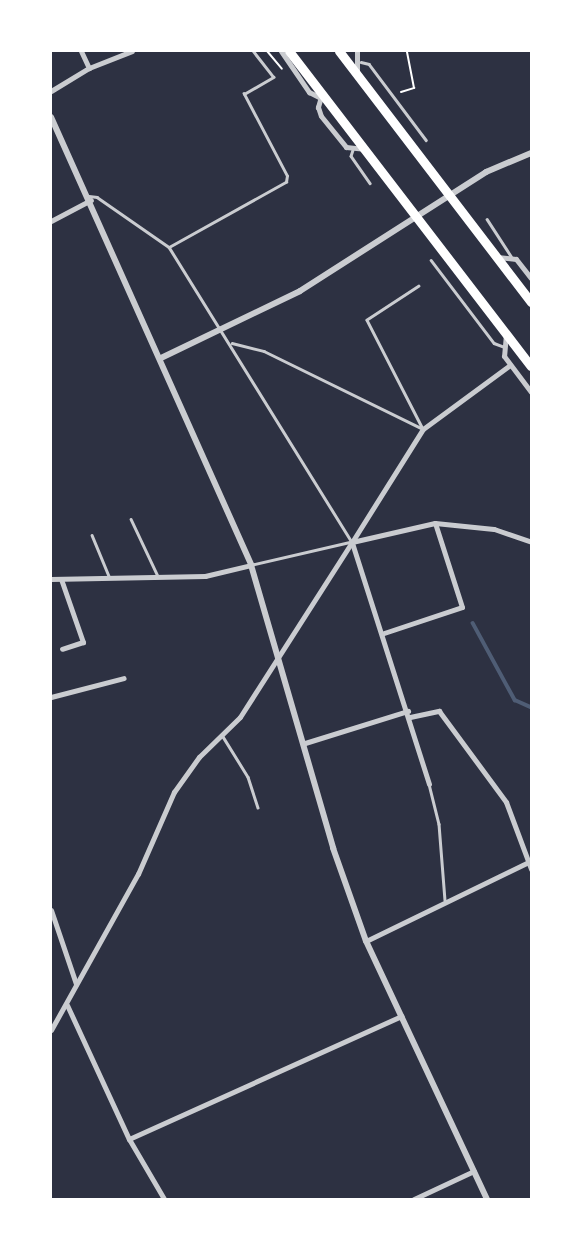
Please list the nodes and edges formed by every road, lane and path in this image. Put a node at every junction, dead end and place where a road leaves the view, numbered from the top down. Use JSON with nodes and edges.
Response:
{"nodes":[{"id":1,"x":80,"y":51,"type":"edge"},
{"id":2,"x":132,"y":51,"type":"edge"},
{"id":3,"x":253,"y":51,"type":"edge"},
{"id":4,"x":281,"y":51,"type":"edge"},
{"id":5,"x":289,"y":51,"type":"edge"},
{"id":6,"x":339,"y":51,"type":"edge"},
{"id":7,"x":357,"y":51,"type":"edge"},
{"id":8,"x":407,"y":51,"type":"edge"},
{"id":9,"x":361,"y":62,"type":"junction"},
{"id":10,"x":89,"y":68,"type":"junction"},
{"id":11,"x":357,"y":74,"type":"junction"},
{"id":12,"x":51,"y":91,"type":"edge"},
{"id":13,"x":320,"y":95,"type":"junction"},
{"id":14,"x":394,"y":95,"type":"junction"},
{"id":15,"x":51,"y":117,"type":"edge"},
{"id":16,"x":426,"y":140,"type":"dead end"},
{"id":17,"x":353,"y":149,"type":"junction"},
{"id":18,"x":364,"y":149,"type":"junction"},
{"id":19,"x":531,"y":153,"type":"edge"},
{"id":20,"x":370,"y":183,"type":"dead end"},
{"id":21,"x":449,"y":195,"type":"junction"},
{"id":22,"x":90,"y":198,"type":"junction"},
{"id":23,"x":416,"y":217,"type":"junction"},
{"id":24,"x":487,"y":219,"type":"dead end"},
{"id":25,"x":51,"y":221,"type":"edge"},
{"id":26,"x":169,"y":247,"type":"junction"},
{"id":27,"x":512,"y":256,"type":"junction"},
{"id":28,"x":497,"y":257,"type":"junction"},
{"id":29,"x":431,"y":260,"type":"dead end"},
{"id":30,"x":531,"y":278,"type":"edge"},
{"id":31,"x":419,"y":286,"type":"dead end"},
{"id":32,"x":531,"y":302,"type":"edge"},
{"id":33,"x":222,"y":329,"type":"junction"},
{"id":34,"x":506,"y":334,"type":"junction"},
{"id":35,"x":230,"y":342,"type":"junction"},
{"id":36,"x":502,"y":346,"type":"junction"},
{"id":37,"x":161,"y":358,"type":"junction"},
{"id":38,"x":510,"y":365,"type":"junction"},
{"id":39,"x":531,"y":366,"type":"edge"},
{"id":40,"x":531,"y":392,"type":"edge"},
{"id":41,"x":423,"y":429,"type":"junction"},
{"id":42,"x":131,"y":519,"type":"dead end"},
{"id":43,"x":435,"y":523,"type":"junction"},
{"id":44,"x":92,"y":535,"type":"dead end"},
{"id":45,"x":352,"y":542,"type":"junction"},
{"id":46,"x":531,"y":542,"type":"edge"},
{"id":47,"x":251,"y":565,"type":"junction"},
{"id":48,"x":51,"y":579,"type":"edge"},
{"id":49,"x":61,"y":579,"type":"junction"},
{"id":50,"x":111,"y":579,"type":"junction"},
{"id":51,"x":159,"y":579,"type":"junction"},
{"id":52,"x":384,"y":633,"type":"junction"},
{"id":53,"x":62,"y":649,"type":"dead end"},
{"id":54,"x":281,"y":657,"type":"junction"},
{"id":55,"x":124,"y":678,"type":"dead end"},
{"id":56,"x":51,"y":698,"type":"edge"},
{"id":57,"x":409,"y":714,"type":"junction"},
{"id":58,"x":222,"y":735,"type":"junction"},
{"id":59,"x":305,"y":743,"type":"junction"},
{"id":60,"x":429,"y":784,"type":"joint"},
{"id":61,"x":258,"y":807,"type":"dead end"},
{"id":62,"x":531,"y":862,"type":"edge"},
{"id":63,"x":531,"y":869,"type":"edge"},
{"id":64,"x":445,"y":900,"type":"junction"},
{"id":65,"x":51,"y":910,"type":"edge"},
{"id":66,"x":366,"y":941,"type":"junction"},
{"id":67,"x":76,"y":984,"type":"junction"},
{"id":68,"x":67,"y":1005,"type":"junction"},
{"id":69,"x":401,"y":1016,"type":"junction"},
{"id":70,"x":51,"y":1030,"type":"edge"},
{"id":71,"x":129,"y":1139,"type":"junction"},
{"id":72,"x":474,"y":1171,"type":"junction"},
{"id":73,"x":164,"y":1199,"type":"edge"},
{"id":74,"x":414,"y":1199,"type":"edge"},
{"id":75,"x":487,"y":1199,"type":"edge"}],
"edges":[{"from":1,"to":10,"type":"street"},
{"from":2,"to":10,"type":"street"},
{"from":3,"to":26,"type":"lane"},
{"from":4,"to":13,"type":"street"},
{"from":5,"to":13,"type":"highway"},
{"from":6,"to":11,"type":"highway"},
{"from":7,"to":9,"type":"street"},
{"from":8,"to":14,"type":"path"},
{"from":9,"to":11,"type":"street"},
{"from":9,"to":14,"type":"lane"},
{"from":10,"to":12,"type":"street"},
{"from":11,"to":21,"type":"highway"},
{"from":13,"to":17,"type":"street"},
{"from":13,"to":18,"type":"highway"},
{"from":14,"to":16,"type":"lane"},
{"from":15,"to":22,"type":"street"},
{"from":17,"to":18,"type":"street"},
{"from":17,"to":20,"type":"lane"},
{"from":18,"to":23,"type":"highway"},
{"from":19,"to":21,"type":"street"},
{"from":21,"to":23,"type":"street"},
{"from":21,"to":28,"type":"highway"},
{"from":22,"to":25,"type":"street"},
{"from":22,"to":26,"type":"lane"},
{"from":22,"to":37,"type":"street"},
{"from":23,"to":33,"type":"street"},
{"from":23,"to":34,"type":"highway"},
{"from":24,"to":27,"type":"lane"},
{"from":26,"to":33,"type":"lane"},
{"from":27,"to":28,"type":"street"},
{"from":27,"to":30,"type":"street"},
{"from":28,"to":32,"type":"highway"},
{"from":29,"to":36,"type":"lane"},
{"from":31,"to":41,"type":"lane"},
{"from":33,"to":35,"type":"lane"},
{"from":33,"to":37,"type":"street"},
{"from":34,"to":36,"type":"street"},
{"from":34,"to":39,"type":"highway"},
{"from":35,"to":41,"type":"lane"},
{"from":35,"to":45,"type":"lane"},
{"from":36,"to":38,"type":"street"},
{"from":37,"to":47,"type":"street"},
{"from":38,"to":40,"type":"street"},
{"from":38,"to":41,"type":"street"},
{"from":41,"to":45,"type":"street"},
{"from":42,"to":51,"type":"lane"},
{"from":43,"to":45,"type":"street"},
{"from":43,"to":46,"type":"street"},
{"from":43,"to":52,"type":"street"},
{"from":44,"to":50,"type":"lane"},
{"from":45,"to":47,"type":"lane"},
{"from":45,"to":52,"type":"street"},
{"from":45,"to":54,"type":"street"},
{"from":47,"to":51,"type":"street"},
{"from":47,"to":54,"type":"street"},
{"from":48,"to":49,"type":"street"},
{"from":49,"to":50,"type":"street"},
{"from":49,"to":53,"type":"street"},
{"from":50,"to":51,"type":"street"},
{"from":52,"to":57,"type":"street"},
{"from":54,"to":58,"type":"street"},
{"from":54,"to":59,"type":"street"},
{"from":55,"to":56,"type":"street"},
{"from":57,"to":59,"type":"street"},
{"from":57,"to":60,"type":"street"},
{"from":57,"to":62,"type":"street"},
{"from":58,"to":61,"type":"lane"},
{"from":58,"to":67,"type":"street"},
{"from":59,"to":66,"type":"street"},
{"from":60,"to":64,"type":"lane"},
{"from":62,"to":63,"type":"street"},
{"from":62,"to":64,"type":"street"},
{"from":64,"to":66,"type":"street"},
{"from":65,"to":67,"type":"street"},
{"from":66,"to":69,"type":"street"},
{"from":67,"to":68,"type":"street"},
{"from":68,"to":70,"type":"street"},
{"from":68,"to":71,"type":"street"},
{"from":69,"to":71,"type":"street"},
{"from":69,"to":72,"type":"street"},
{"from":71,"to":73,"type":"street"},
{"from":72,"to":74,"type":"street"},
{"from":72,"to":75,"type":"street"}]}
